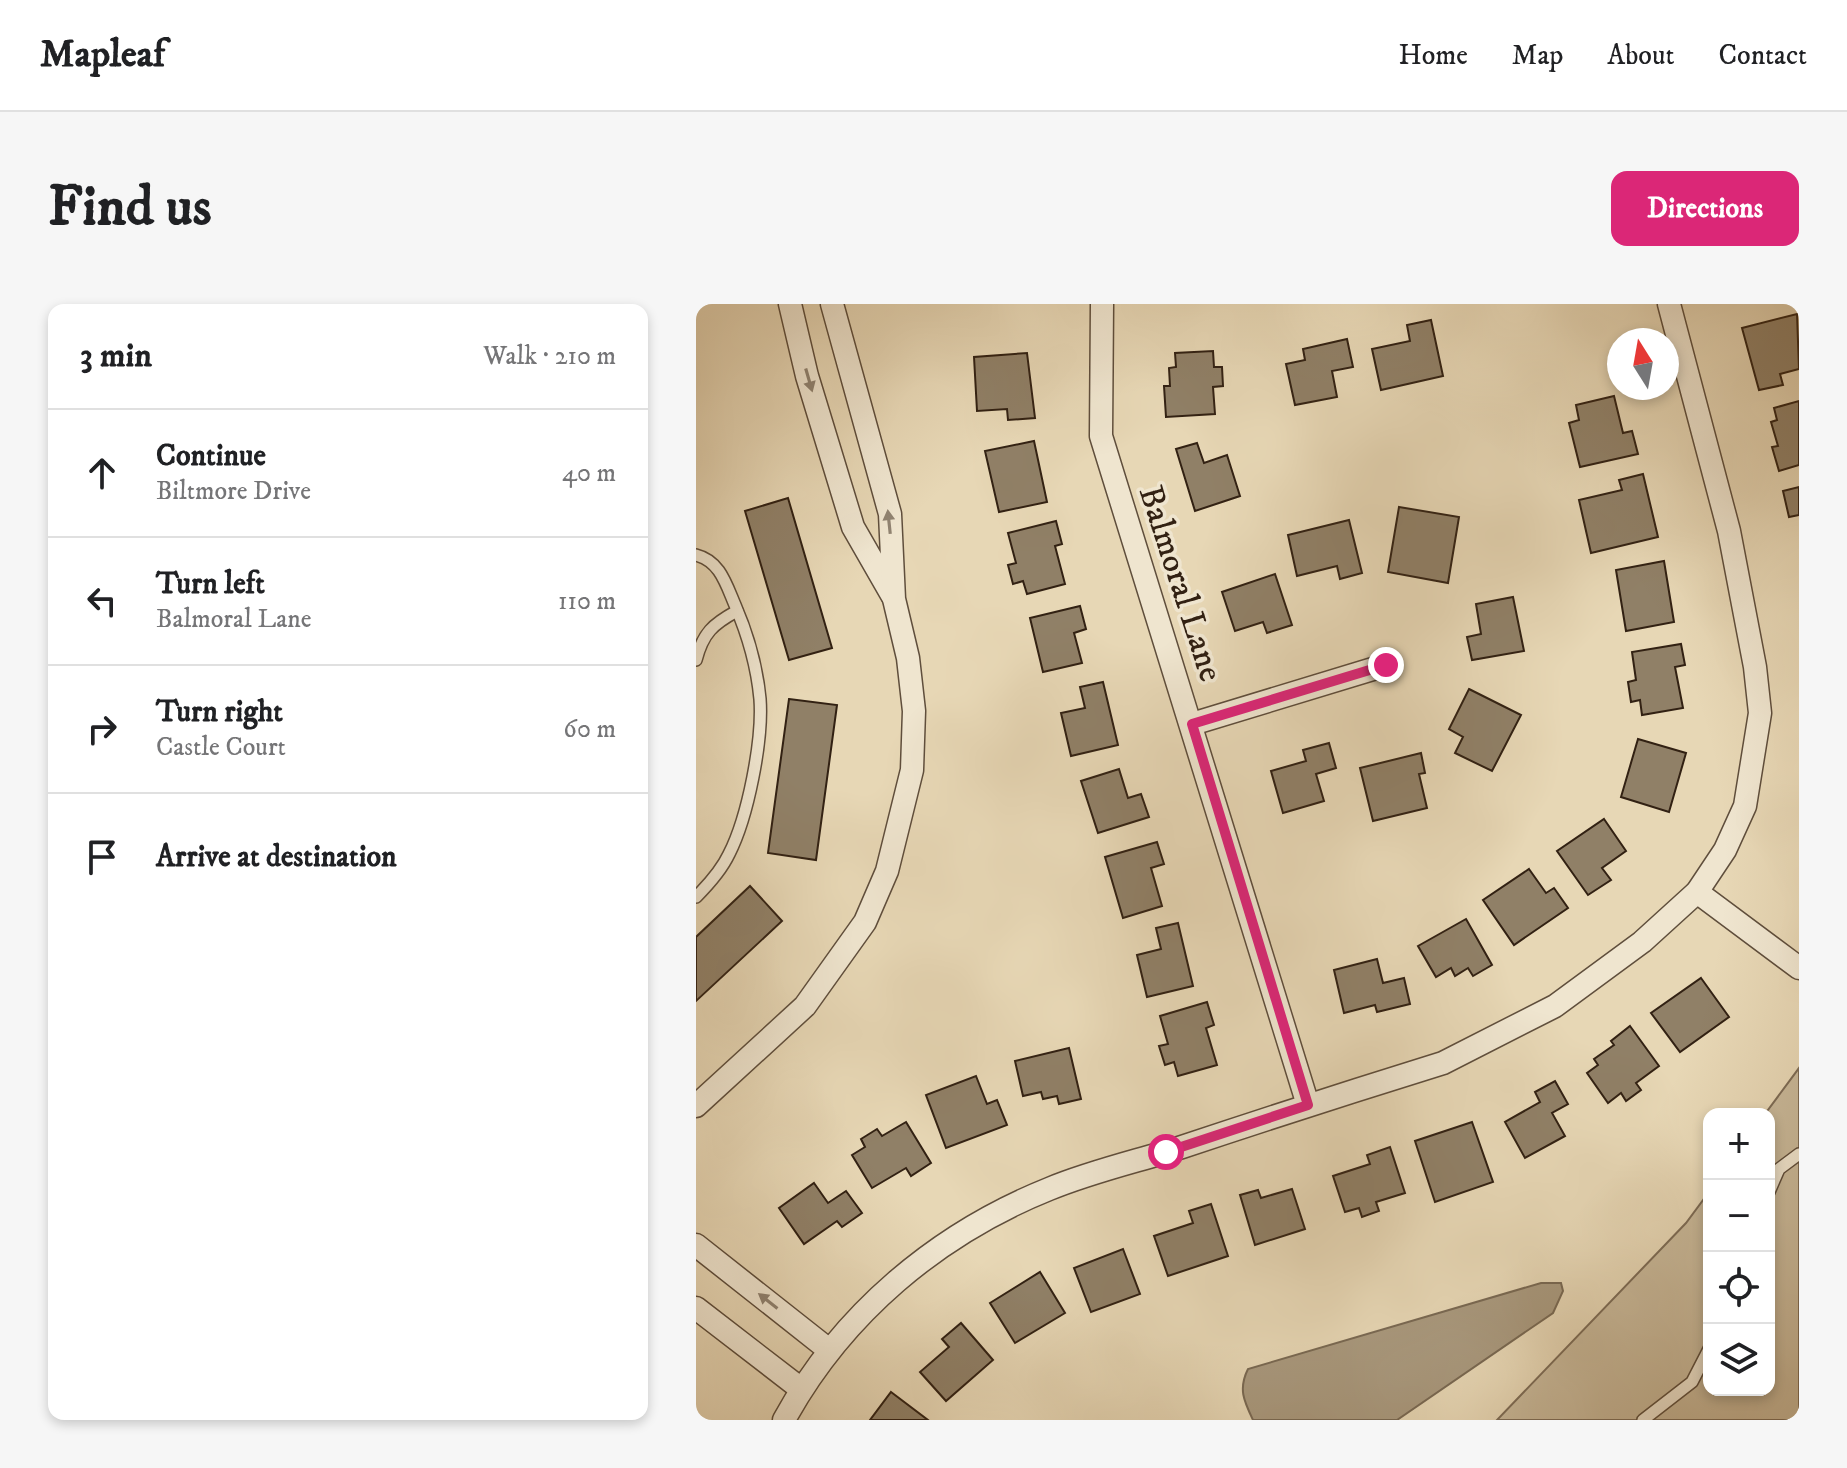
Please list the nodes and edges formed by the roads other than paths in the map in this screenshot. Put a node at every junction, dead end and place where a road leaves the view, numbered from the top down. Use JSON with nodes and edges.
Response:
{"nodes":[{"id":1,"x":790,"y":304,"type":"edge"},
{"id":2,"x":832,"y":304,"type":"edge"},
{"id":3,"x":1102,"y":304,"type":"edge"},
{"id":4,"x":1669,"y":304,"type":"edge"},
{"id":5,"x":696,"y":555,"type":"edge"},
{"id":6,"x":894,"y":599,"type":"junction"},
{"id":7,"x":737,"y":611,"type":"junction"},
{"id":8,"x":696,"y":660,"type":"edge"},
{"id":9,"x":1386,"y":665,"type":"dead end"},
{"id":10,"x":1192,"y":724,"type":"junction"},
{"id":11,"x":1697,"y":892,"type":"junction"},
{"id":12,"x":696,"y":897,"type":"edge"},
{"id":13,"x":1799,"y":968,"type":"edge"},
{"id":14,"x":1308,"y":1105,"type":"junction"},
{"id":15,"x":696,"y":1106,"type":"edge"},
{"id":16,"x":1799,"y":1154,"type":"edge"},
{"id":17,"x":1774,"y":1180,"type":"edge"},
{"id":18,"x":696,"y":1245,"type":"edge"},
{"id":19,"x":696,"y":1308,"type":"edge"},
{"id":20,"x":829,"y":1350,"type":"junction"},
{"id":21,"x":1703,"y":1361,"type":"edge"},
{"id":22,"x":801,"y":1389,"type":"junction"},
{"id":23,"x":784,"y":1420,"type":"edge"},
{"id":24,"x":1643,"y":1420,"type":"edge"}],
"edges":[{"from":1,"to":6,"type":"street","one_way":true},
{"from":6,"to":2,"type":"street","one_way":true},
{"from":3,"to":10,"type":"street","name":"Balmoral Lane"},
{"from":4,"to":11,"type":"street"},
{"from":5,"to":7,"type":"lane"},
{"from":6,"to":15,"type":"street"},
{"from":7,"to":8,"type":"lane"},
{"from":7,"to":12,"type":"lane"},
{"from":9,"to":10,"type":"street"},
{"from":10,"to":14,"type":"street","name":"Balmoral Lane"},
{"from":11,"to":13,"type":"street"},
{"from":11,"to":14,"type":"street"},
{"from":14,"to":20,"type":"street"},
{"from":16,"to":17,"type":"lane"},
{"from":20,"to":18,"type":"street","one_way":true},
{"from":19,"to":22,"type":"street"},
{"from":20,"to":22,"type":"street"},
{"from":21,"to":24,"type":"lane"},
{"from":22,"to":23,"type":"street"}]}
